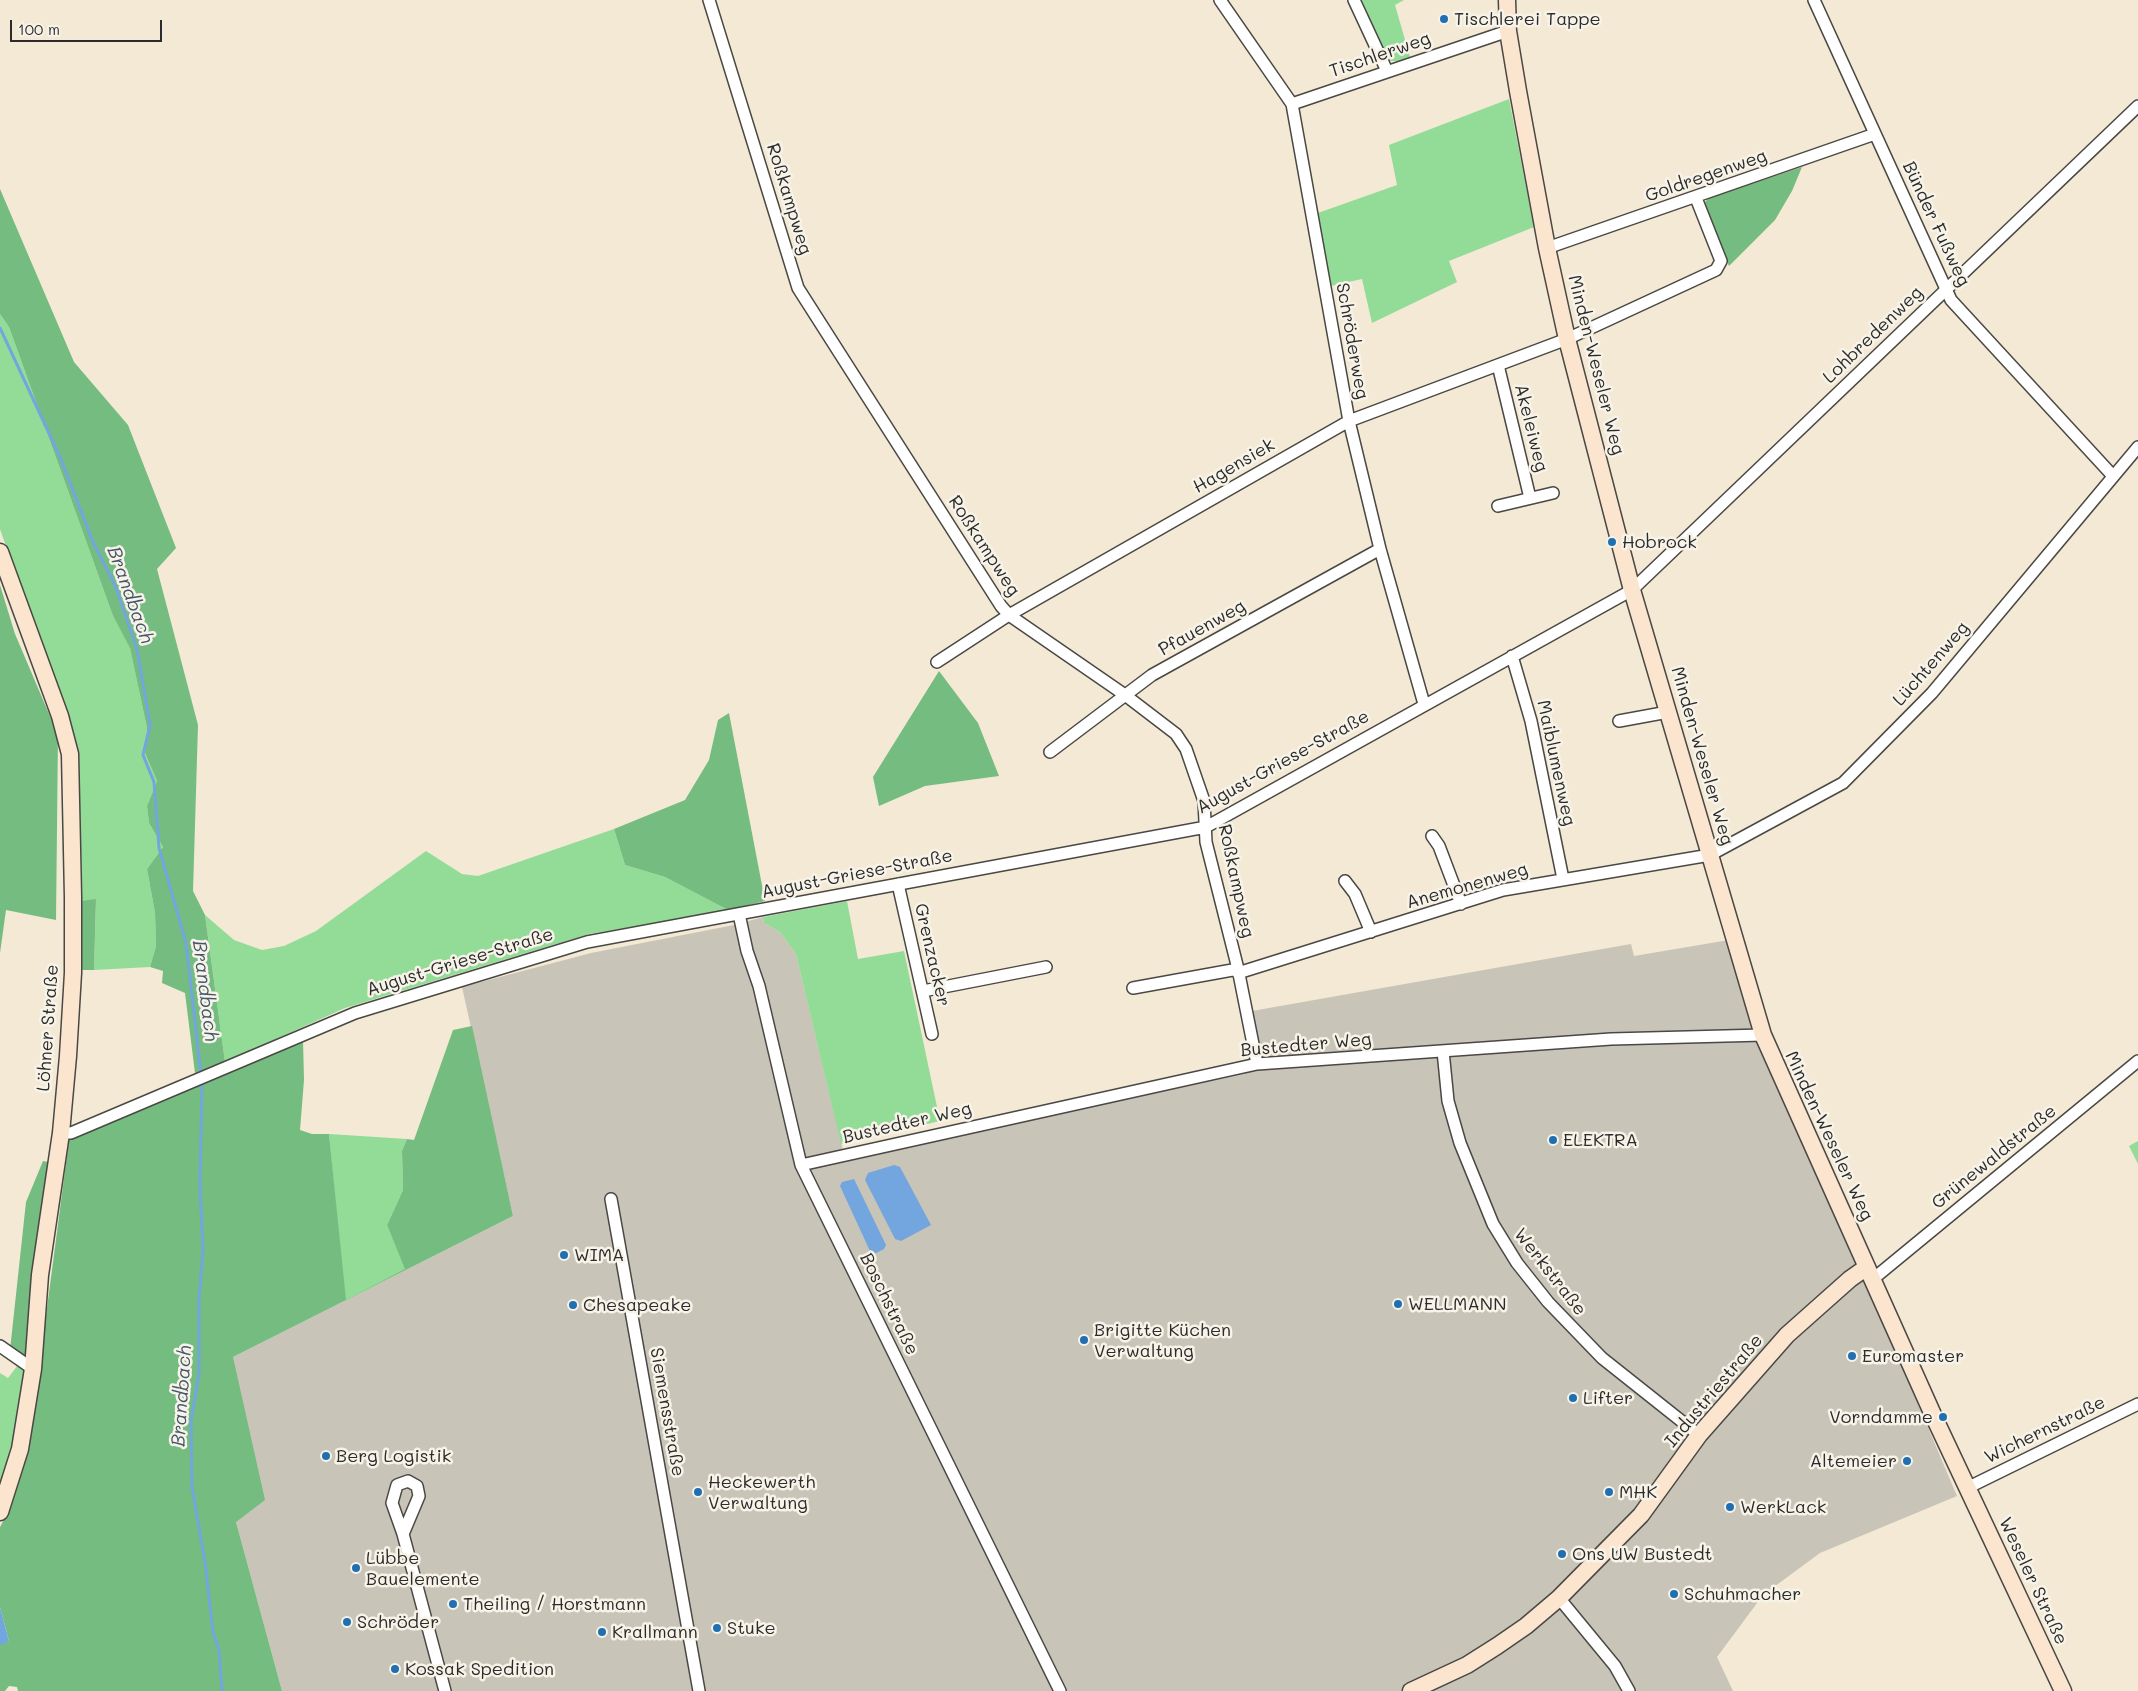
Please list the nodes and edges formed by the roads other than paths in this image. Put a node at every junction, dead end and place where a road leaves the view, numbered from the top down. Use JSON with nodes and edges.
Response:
{"nodes":[{"id":1,"x":709,"y":0,"type":"edge"},
{"id":2,"x":1220,"y":0,"type":"edge"},
{"id":3,"x":1354,"y":0,"type":"edge"},
{"id":4,"x":1814,"y":0,"type":"edge"},
{"id":5,"x":1510,"y":1,"type":"edge"},
{"id":6,"x":1508,"y":31,"type":"junction"},
{"id":7,"x":1386,"y":72,"type":"junction"},
{"id":8,"x":1292,"y":104,"type":"junction"},
{"id":9,"x":2138,"y":106,"type":"edge"},
{"id":10,"x":1875,"y":134,"type":"junction"},
{"id":11,"x":1696,"y":198,"type":"junction"},
{"id":12,"x":1547,"y":248,"type":"junction"},
{"id":13,"x":1947,"y":289,"type":"junction"},
{"id":14,"x":1567,"y":339,"type":"junction"},
{"id":15,"x":1498,"y":365,"type":"junction"},
{"id":16,"x":1349,"y":420,"type":"junction"},
{"id":17,"x":2138,"y":447,"type":"edge"},
{"id":18,"x":2113,"y":476,"type":"junction"},
{"id":19,"x":1553,"y":493,"type":"dead end"},
{"id":20,"x":1530,"y":498,"type":"junction"},
{"id":21,"x":1498,"y":506,"type":"dead end"},
{"id":22,"x":1380,"y":549,"type":"junction"},
{"id":23,"x":0,"y":552,"type":"edge"},
{"id":24,"x":1632,"y":590,"type":"junction"},
{"id":25,"x":1009,"y":615,"type":"junction"},
{"id":26,"x":1512,"y":656,"type":"junction"},
{"id":27,"x":937,"y":662,"type":"dead end"},
{"id":28,"x":1125,"y":695,"type":"junction"},
{"id":29,"x":1424,"y":704,"type":"junction"},
{"id":30,"x":1668,"y":712,"type":"junction"},
{"id":31,"x":1620,"y":721,"type":"dead end"},
{"id":32,"x":1050,"y":752,"type":"dead end"},
{"id":33,"x":1206,"y":826,"type":"junction"},
{"id":34,"x":1432,"y":836,"type":"dead end"},
{"id":35,"x":1710,"y":855,"type":"junction"},
{"id":36,"x":1563,"y":879,"type":"junction"},
{"id":37,"x":1345,"y":882,"type":"dead end"},
{"id":38,"x":898,"y":884,"type":"junction"},
{"id":39,"x":1461,"y":904,"type":"junction"},
{"id":40,"x":739,"y":914,"type":"junction"},
{"id":41,"x":1371,"y":932,"type":"junction"},
{"id":42,"x":1046,"y":967,"type":"dead end"},
{"id":43,"x":1238,"y":971,"type":"junction"},
{"id":44,"x":1133,"y":988,"type":"dead end"},
{"id":45,"x":923,"y":991,"type":"junction"},
{"id":46,"x":932,"y":1034,"type":"dead end"},
{"id":47,"x":1763,"y":1035,"type":"junction"},
{"id":48,"x":1443,"y":1051,"type":"junction"},
{"id":49,"x":2138,"y":1061,"type":"edge"},
{"id":50,"x":1257,"y":1064,"type":"junction"},
{"id":51,"x":61,"y":1133,"type":"junction"},
{"id":52,"x":802,"y":1165,"type":"junction"},
{"id":53,"x":611,"y":1198,"type":"dead end"},
{"id":54,"x":1870,"y":1273,"type":"junction"},
{"id":55,"x":0,"y":1346,"type":"edge"},
{"id":56,"x":33,"y":1369,"type":"junction"},
{"id":57,"x":2138,"y":1404,"type":"edge"},
{"id":58,"x":1699,"y":1435,"type":"junction"},
{"id":59,"x":1967,"y":1488,"type":"junction"},
{"id":60,"x":0,"y":1512,"type":"edge"},
{"id":61,"x":403,"y":1534,"type":"dead end"},
{"id":62,"x":1559,"y":1598,"type":"junction"},
{"id":63,"x":445,"y":1691,"type":"edge"},
{"id":64,"x":699,"y":1691,"type":"edge"},
{"id":65,"x":1060,"y":1691,"type":"edge"},
{"id":66,"x":1411,"y":1691,"type":"edge"},
{"id":67,"x":1630,"y":1691,"type":"edge"},
{"id":68,"x":2063,"y":1691,"type":"edge"}],
"edges":[{"from":1,"to":25,"type":"street","name":"Roßkampweg"},
{"from":2,"to":8,"type":"street","name":"Schröderweg"},
{"from":3,"to":7,"type":"street"},
{"from":4,"to":10,"type":"street","name":"Bünder Fußweg"},
{"from":5,"to":6,"type":"street","name":"Minden-Weseler Weg"},
{"from":6,"to":7,"type":"street","name":"Tischlerweg"},
{"from":6,"to":12,"type":"street","name":"Minden-Weseler Weg"},
{"from":7,"to":8,"type":"street","name":"Tischlerweg"},
{"from":8,"to":16,"type":"street","name":"Schröderweg"},
{"from":9,"to":13,"type":"street","name":"Lohbredenweg"},
{"from":10,"to":11,"type":"street","name":"Goldregenweg"},
{"from":10,"to":13,"type":"street","name":"Bünder Fußweg"},
{"from":11,"to":12,"type":"street","name":"Goldregenweg"},
{"from":11,"to":14,"type":"street","name":"Hagensiek"},
{"from":12,"to":14,"type":"street","name":"Minden-Weseler Weg"},
{"from":13,"to":18,"type":"street","name":"Bünder Fußweg"},
{"from":13,"to":24,"type":"street","name":"Lohbredenweg"},
{"from":14,"to":15,"type":"street","name":"Hagensiek"},
{"from":14,"to":24,"type":"street","name":"Minden-Weseler Weg"},
{"from":15,"to":16,"type":"street","name":"Hagensiek"},
{"from":15,"to":20,"type":"street","name":"Akeleiweg"},
{"from":16,"to":22,"type":"street","name":"Schröderweg"},
{"from":16,"to":25,"type":"street","name":"Hagensiek"},
{"from":17,"to":18,"type":"street","name":"Lüchtenweg"},
{"from":18,"to":35,"type":"street","name":"Lüchtenweg"},
{"from":19,"to":20,"type":"street"},
{"from":20,"to":21,"type":"street"},
{"from":22,"to":28,"type":"street","name":"Pfauenweg"},
{"from":22,"to":29,"type":"street","name":"Schröderweg"},
{"from":23,"to":51,"type":"street","name":"Löhner Straße"},
{"from":24,"to":26,"type":"street","name":"August-Griese-Straße"},
{"from":24,"to":30,"type":"street","name":"Minden-Weseler Weg"},
{"from":25,"to":27,"type":"street","name":"Hagensiek"},
{"from":25,"to":28,"type":"street","name":"Roßkampweg"},
{"from":26,"to":29,"type":"street","name":"August-Griese-Straße"},
{"from":26,"to":36,"type":"street","name":"Maiblumenweg"},
{"from":28,"to":32,"type":"street","name":"Pfauenweg"},
{"from":28,"to":33,"type":"street","name":"Roßkampweg"},
{"from":29,"to":33,"type":"street","name":"August-Griese-Straße"},
{"from":30,"to":31,"type":"street"},
{"from":30,"to":35,"type":"street","name":"Minden-Weseler Weg"},
{"from":33,"to":38,"type":"street","name":"August-Griese-Straße"},
{"from":33,"to":43,"type":"street","name":"Roßkampweg"},
{"from":34,"to":39,"type":"street"},
{"from":35,"to":36,"type":"street","name":"Anemonenweg"},
{"from":35,"to":47,"type":"street","name":"Minden-Weseler Weg"},
{"from":36,"to":39,"type":"street","name":"Anemonenweg"},
{"from":37,"to":41,"type":"street"},
{"from":38,"to":40,"type":"street","name":"August-Griese-Straße"},
{"from":38,"to":45,"type":"street","name":"Grenzacker"},
{"from":39,"to":41,"type":"street","name":"Anemonenweg"},
{"from":40,"to":51,"type":"street","name":"August-Griese-Straße"},
{"from":40,"to":52,"type":"street","name":"Boschstraße"},
{"from":41,"to":43,"type":"street","name":"Anemonenweg"},
{"from":42,"to":45,"type":"street"},
{"from":43,"to":44,"type":"street","name":"Anemonenweg"},
{"from":43,"to":50,"type":"street","name":"Roßkampweg"},
{"from":45,"to":46,"type":"street","name":"Grenzacker"},
{"from":47,"to":48,"type":"street","name":"Bustedter Weg"},
{"from":47,"to":54,"type":"street","name":"Minden-Weseler Weg"},
{"from":48,"to":50,"type":"street","name":"Bustedter Weg"},
{"from":48,"to":58,"type":"street","name":"Werkstraße"},
{"from":49,"to":54,"type":"street","name":"Grünewaldstraße"},
{"from":50,"to":52,"type":"street","name":"Bustedter Weg"},
{"from":51,"to":56,"type":"street","name":"Löhner Straße"},
{"from":52,"to":65,"type":"street","name":"Boschstraße"},
{"from":53,"to":64,"type":"street","name":"Siemensstraße"},
{"from":54,"to":58,"type":"street","name":"Industriestraße"},
{"from":54,"to":59,"type":"street","name":"Minden-Weseler Weg"},
{"from":55,"to":56,"type":"street"},
{"from":56,"to":60,"type":"street","name":"Löhner Straße"},
{"from":57,"to":59,"type":"street","name":"Wichernstraße"},
{"from":58,"to":62,"type":"street","name":"Industriestraße"},
{"from":59,"to":68,"type":"street","name":"Weseler Straße"},
{"from":61,"to":63,"type":"street"},
{"from":62,"to":66,"type":"street","name":"Industriestraße"},
{"from":62,"to":67,"type":"street"}]}
